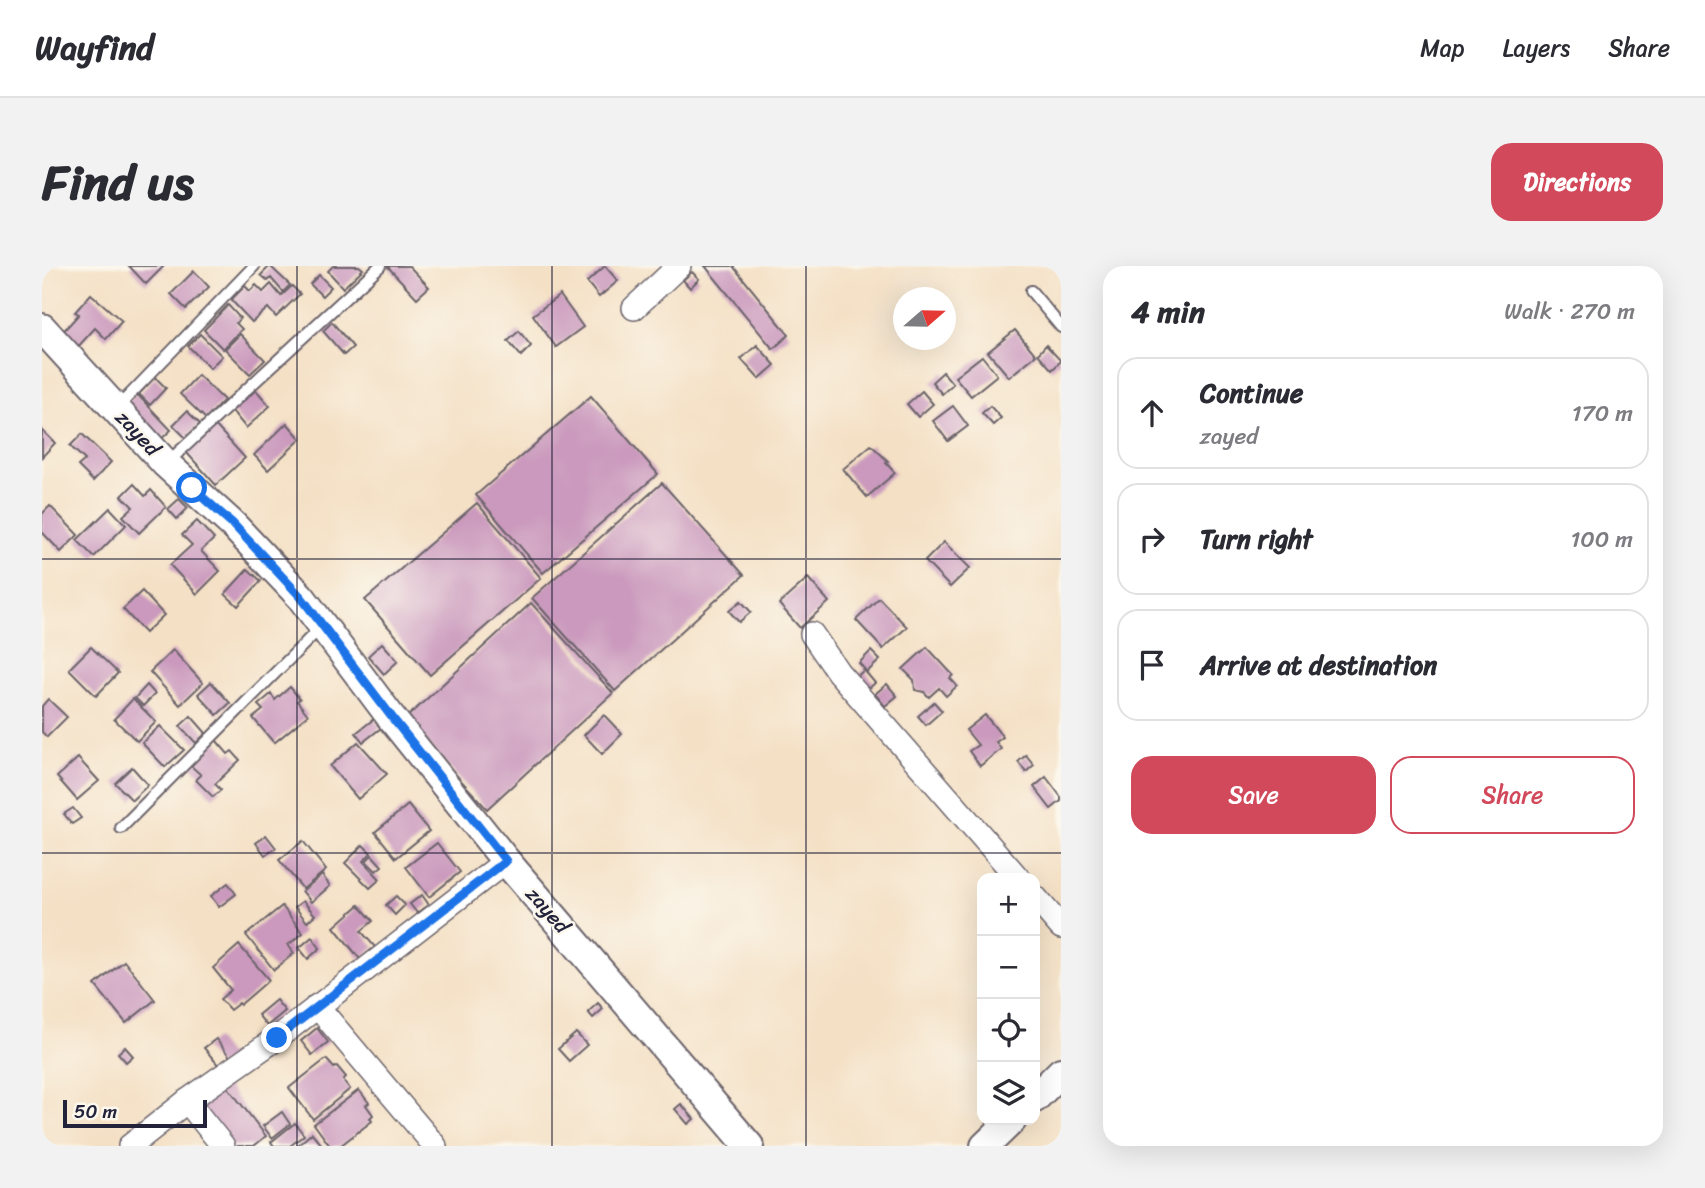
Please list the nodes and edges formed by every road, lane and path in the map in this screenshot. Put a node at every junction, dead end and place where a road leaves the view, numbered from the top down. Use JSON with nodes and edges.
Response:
{"nodes":[{"id":1,"x":254,"y":266,"type":"edge"},
{"id":2,"x":380,"y":266,"type":"edge"},
{"id":3,"x":679,"y":266,"type":"edge"},
{"id":4,"x":1031,"y":291,"type":"dead end"},
{"id":5,"x":634,"y":308,"type":"dead end"},
{"id":6,"x":1061,"y":327,"type":"edge"},
{"id":7,"x":42,"y":328,"type":"edge"},
{"id":8,"x":116,"y":409,"type":"junction"},
{"id":9,"x":166,"y":464,"type":"junction"},
{"id":10,"x":323,"y":625,"type":"junction"},
{"id":11,"x":812,"y":635,"type":"dead end"},
{"id":12,"x":121,"y":828,"type":"dead end"},
{"id":13,"x":506,"y":861,"type":"junction"},
{"id":14,"x":1014,"y":873,"type":"edge"},
{"id":15,"x":1040,"y":903,"type":"edge"},
{"id":16,"x":1061,"y":927,"type":"edge"},
{"id":17,"x":317,"y":1006,"type":"junction"},
{"id":18,"x":1061,"y":1072,"type":"edge"},
{"id":19,"x":1040,"y":1093,"type":"edge"},
{"id":20,"x":187,"y":1101,"type":"junction"},
{"id":21,"x":1007,"y":1125,"type":"edge"},
{"id":22,"x":137,"y":1144,"type":"edge"},
{"id":23,"x":223,"y":1146,"type":"edge"},
{"id":24,"x":435,"y":1146,"type":"edge"},
{"id":25,"x":749,"y":1146,"type":"edge"},
{"id":26,"x":985,"y":1146,"type":"edge"}],
"edges":[{"from":1,"to":8,"type":"lane"},
{"from":2,"to":9,"type":"lane"},
{"from":3,"to":5,"type":"street"},
{"from":4,"to":6,"type":"lane"},
{"from":7,"to":8,"type":"street","name":"zayed"},
{"from":8,"to":9,"type":"street","name":"zayed"},
{"from":9,"to":10,"type":"street","name":"zayed"},
{"from":10,"to":12,"type":"lane"},
{"from":10,"to":13,"type":"street","name":"zayed"},
{"from":11,"to":14,"type":"street"},
{"from":13,"to":17,"type":"street"},
{"from":13,"to":25,"type":"street","name":"zayed"},
{"from":15,"to":16,"type":"street"},
{"from":17,"to":20,"type":"street"},
{"from":17,"to":24,"type":"street"},
{"from":18,"to":19,"type":"street"},
{"from":20,"to":22,"type":"street"},
{"from":20,"to":23,"type":"street"},
{"from":21,"to":26,"type":"street"}]}
